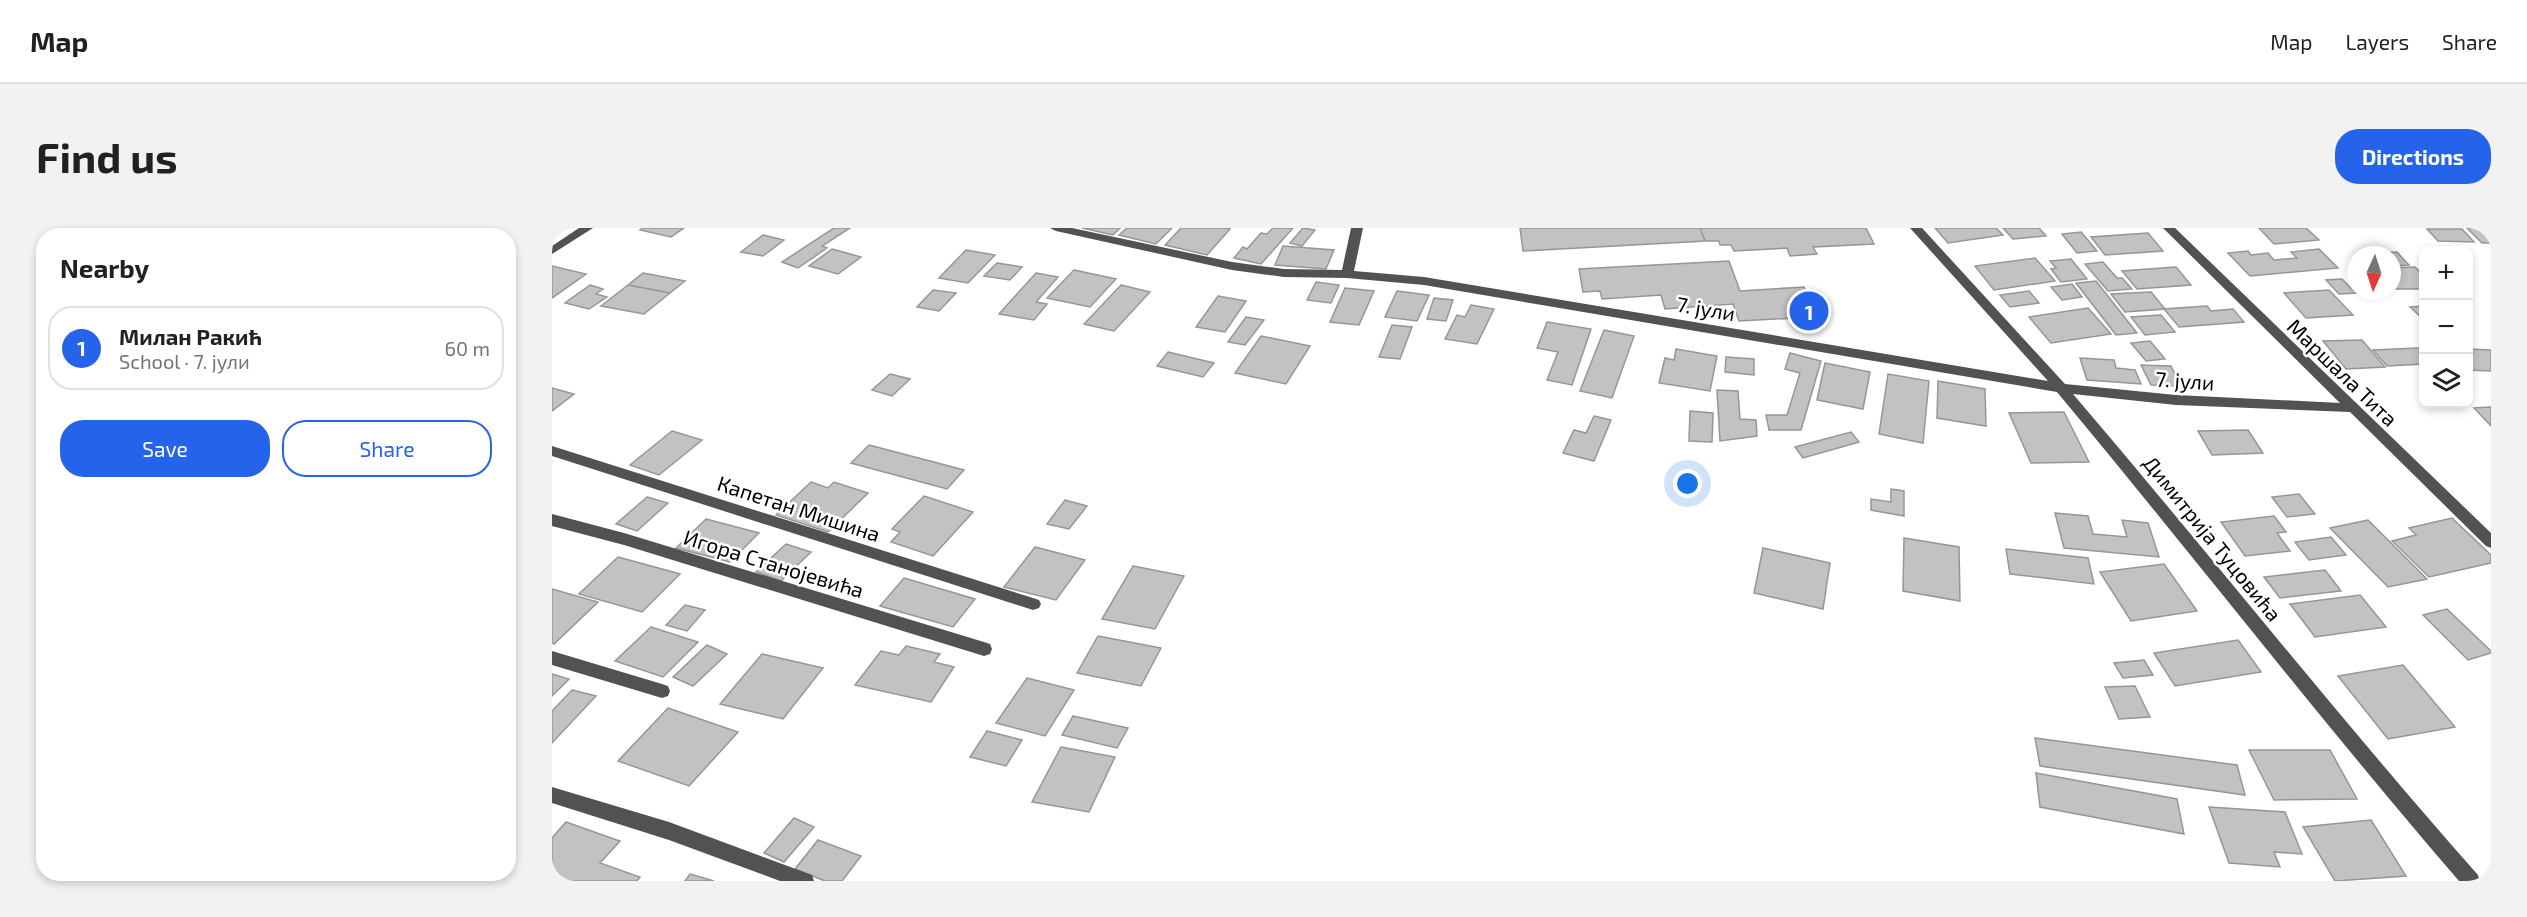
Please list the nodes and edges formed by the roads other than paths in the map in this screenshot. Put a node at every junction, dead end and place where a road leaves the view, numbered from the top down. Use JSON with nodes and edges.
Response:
{"nodes":[{"id":1,"x":587,"y":228,"type":"edge"},
{"id":2,"x":1056,"y":228,"type":"edge"},
{"id":3,"x":1357,"y":228,"type":"edge"},
{"id":4,"x":1916,"y":228,"type":"edge"},
{"id":5,"x":2169,"y":228,"type":"edge"},
{"id":6,"x":552,"y":251,"type":"edge"},
{"id":7,"x":1347,"y":274,"type":"junction"},
{"id":8,"x":2061,"y":388,"type":"junction"},
{"id":9,"x":2353,"y":408,"type":"junction"},
{"id":10,"x":552,"y":451,"type":"edge"},
{"id":11,"x":552,"y":520,"type":"edge"},
{"id":12,"x":2491,"y":542,"type":"edge"},
{"id":13,"x":1033,"y":604,"type":"dead end"},
{"id":14,"x":984,"y":649,"type":"dead end"},
{"id":15,"x":552,"y":658,"type":"edge"},
{"id":16,"x":662,"y":691,"type":"dead end"},
{"id":17,"x":552,"y":795,"type":"edge"},
{"id":18,"x":806,"y":881,"type":"edge"},
{"id":19,"x":2471,"y":881,"type":"edge"}],
"edges":[{"from":1,"to":6,"type":"street"},
{"from":2,"to":7,"type":"street","name":"7. јули"},
{"from":3,"to":7,"type":"street"},
{"from":4,"to":8,"type":"street","name":"Димитрија Туцовића"},
{"from":5,"to":9,"type":"street","name":"Маршала Тита"},
{"from":7,"to":8,"type":"street","name":"7. јули"},
{"from":8,"to":9,"type":"street","name":"7. јули"},
{"from":8,"to":19,"type":"street","name":"Димитрија Туцовића"},
{"from":9,"to":12,"type":"street","name":"Маршала Тита"},
{"from":10,"to":13,"type":"street","name":"Капетан Мишина"},
{"from":11,"to":14,"type":"street","name":"Игора Станојевића"},
{"from":15,"to":16,"type":"street"},
{"from":17,"to":18,"type":"street"}]}
